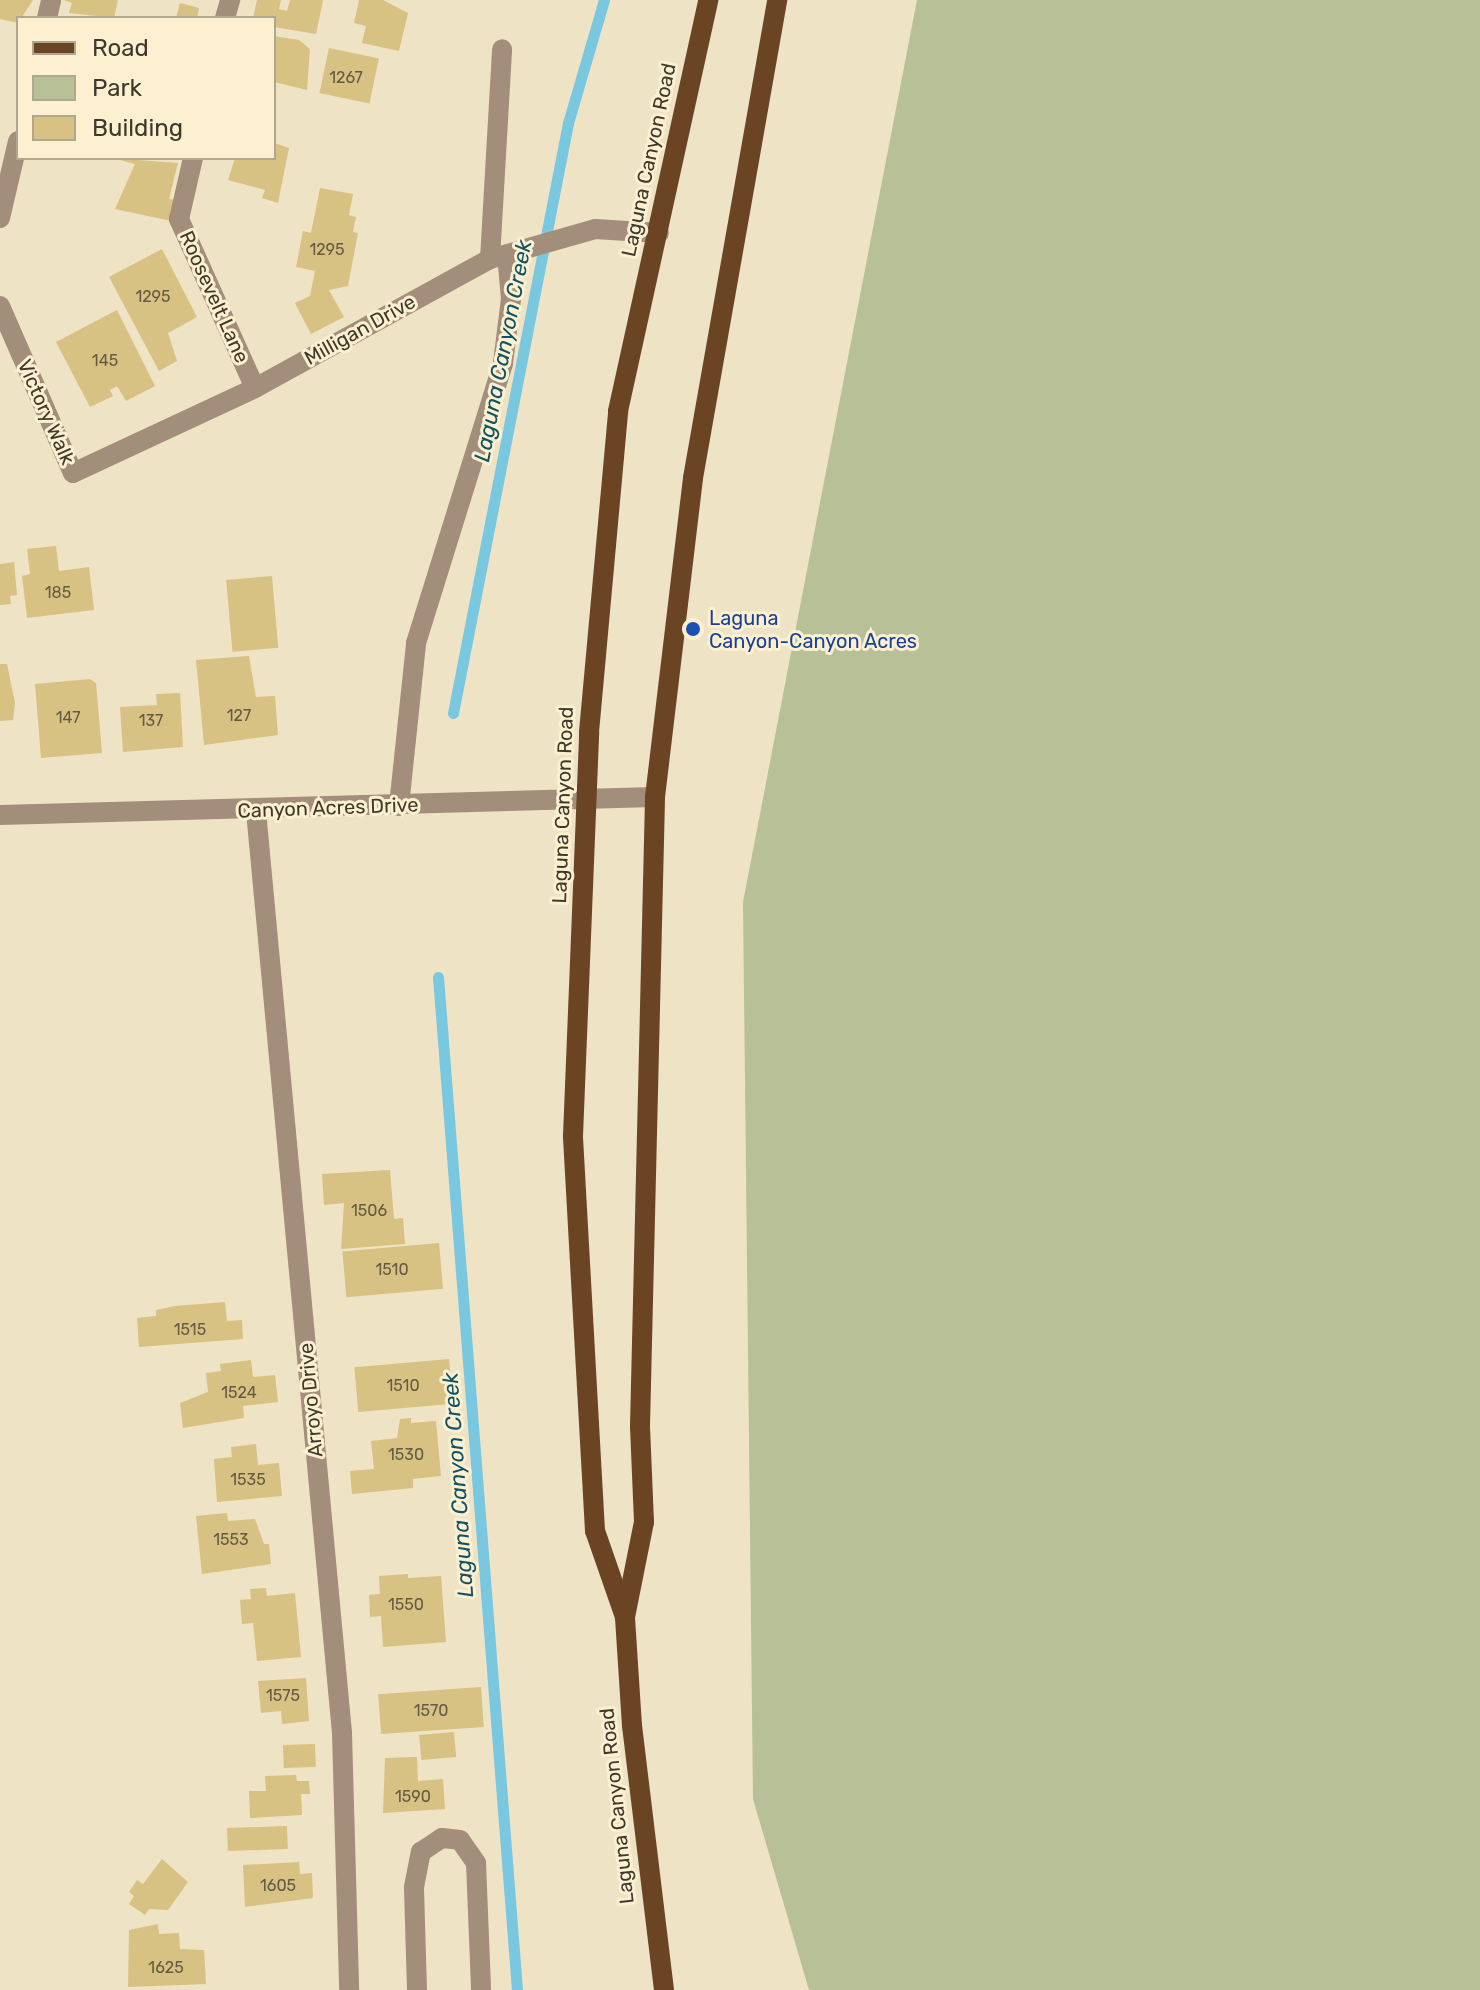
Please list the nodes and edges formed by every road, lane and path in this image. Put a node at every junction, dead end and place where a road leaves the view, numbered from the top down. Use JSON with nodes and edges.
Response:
{"nodes":[{"id":1,"x":708,"y":0,"type":"edge"},
{"id":2,"x":777,"y":0,"type":"edge"},
{"id":3,"x":502,"y":49,"type":"dead end"},
{"id":4,"x":16,"y":150,"type":"edge"},
{"id":5,"x":193,"y":160,"type":"edge"},
{"id":6,"x":0,"y":218,"type":"edge"},
{"id":7,"x":659,"y":233,"type":"junction"},
{"id":8,"x":506,"y":254,"type":"junction"},
{"id":9,"x":0,"y":306,"type":"edge"},
{"id":10,"x":255,"y":388,"type":"junction"},
{"id":11,"x":73,"y":473,"type":"joint"},
{"id":12,"x":655,"y":797,"type":"junction"},
{"id":13,"x":587,"y":800,"type":"junction"},
{"id":14,"x":399,"y":806,"type":"junction"},
{"id":15,"x":256,"y":811,"type":"junction"},
{"id":16,"x":0,"y":815,"type":"edge"},
{"id":17,"x":625,"y":1617,"type":"junction"},
{"id":18,"x":349,"y":1990,"type":"edge"},
{"id":19,"x":417,"y":1990,"type":"edge"},
{"id":20,"x":481,"y":1990,"type":"edge"},
{"id":21,"x":664,"y":1990,"type":"edge"}],
"edges":[{"from":1,"to":7,"type":"main road","name":"Laguna Canyon Road"},
{"from":2,"to":12,"type":"main road","name":"Laguna Canyon Road"},
{"from":3,"to":8,"type":"street"},
{"from":4,"to":6,"type":"street"},
{"from":5,"to":10,"type":"street","name":"Roosevelt Lane"},
{"from":7,"to":8,"type":"street","name":"Milligan Drive"},
{"from":7,"to":13,"type":"main road","name":"Laguna Canyon Road"},
{"from":8,"to":10,"type":"street","name":"Milligan Drive"},
{"from":8,"to":14,"type":"street"},
{"from":9,"to":11,"type":"street","name":"Victory Walk"},
{"from":10,"to":11,"type":"street","name":"Milligan Drive"},
{"from":12,"to":13,"type":"street","name":"Canyon Acres Drive"},
{"from":12,"to":17,"type":"main road","name":"Laguna Canyon Road"},
{"from":13,"to":14,"type":"street","name":"Canyon Acres Drive"},
{"from":13,"to":17,"type":"main road","name":"Laguna Canyon Road"},
{"from":14,"to":15,"type":"street","name":"Canyon Acres Drive"},
{"from":15,"to":16,"type":"street","name":"Canyon Acres Drive"},
{"from":15,"to":18,"type":"street","name":"Arroyo Drive"},
{"from":17,"to":21,"type":"main road","name":"Laguna Canyon Road"},
{"from":19,"to":20,"type":"street"}]}
